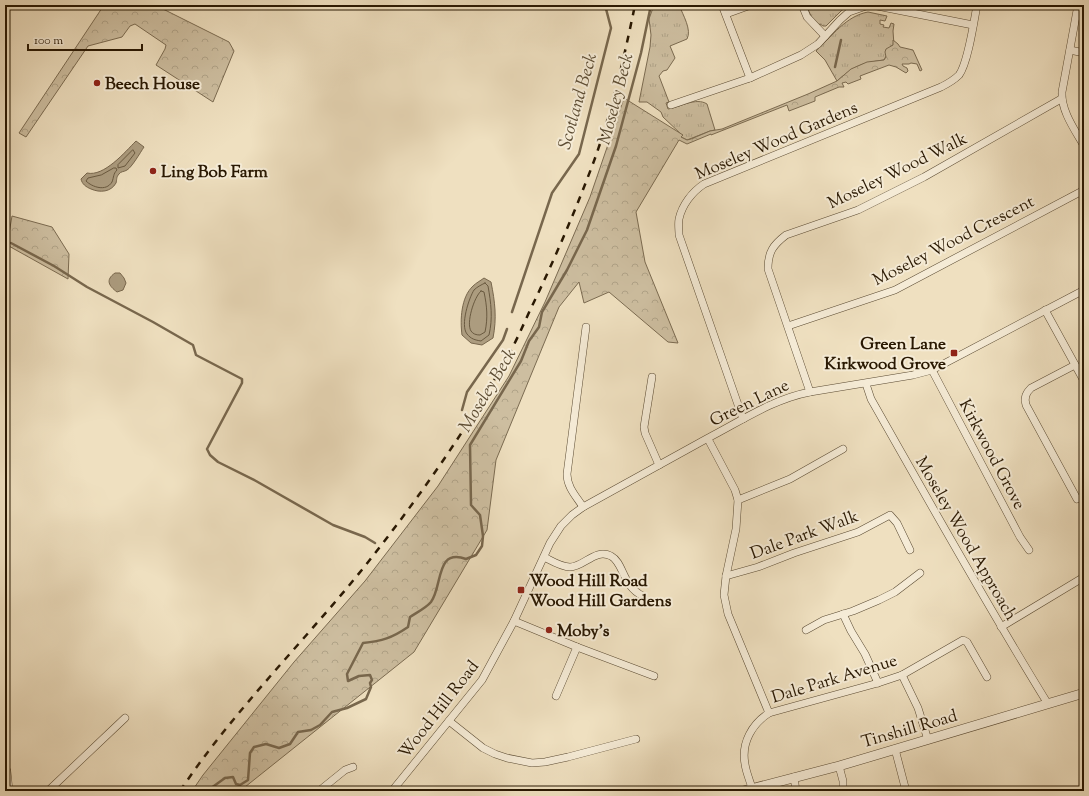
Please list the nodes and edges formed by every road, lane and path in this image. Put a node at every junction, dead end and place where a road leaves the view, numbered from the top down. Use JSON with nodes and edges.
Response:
{"nodes":[{"id":1,"x":722,"y":5,"type":"edge"},
{"id":2,"x":751,"y":5,"type":"edge"},
{"id":3,"x":802,"y":5,"type":"edge"},
{"id":4,"x":870,"y":5,"type":"edge"},
{"id":5,"x":977,"y":5,"type":"edge"},
{"id":6,"x":1078,"y":5,"type":"edge"},
{"id":7,"x":726,"y":14,"type":"junction"},
{"id":8,"x":973,"y":25,"type":"junction"},
{"id":9,"x":825,"y":36,"type":"junction"},
{"id":10,"x":1070,"y":50,"type":"junction"},
{"id":11,"x":1084,"y":53,"type":"edge"},
{"id":12,"x":750,"y":78,"type":"junction"},
{"id":13,"x":1061,"y":100,"type":"junction"},
{"id":14,"x":671,"y":104,"type":"dead end"},
{"id":15,"x":1084,"y":146,"type":"edge"},
{"id":16,"x":1084,"y":190,"type":"edge"},
{"id":17,"x":1084,"y":290,"type":"edge"},
{"id":18,"x":1045,"y":310,"type":"junction"},
{"id":19,"x":586,"y":326,"type":"dead end"},
{"id":20,"x":788,"y":326,"type":"junction"},
{"id":21,"x":1075,"y":365,"type":"junction"},
{"id":22,"x":932,"y":370,"type":"junction"},
{"id":23,"x":652,"y":377,"type":"dead end"},
{"id":24,"x":1084,"y":382,"type":"edge"},
{"id":25,"x":866,"y":384,"type":"junction"},
{"id":26,"x":810,"y":392,"type":"junction"},
{"id":27,"x":743,"y":419,"type":"junction"},
{"id":28,"x":708,"y":439,"type":"junction"},
{"id":29,"x":843,"y":450,"type":"dead end"},
{"id":30,"x":659,"y":465,"type":"junction"},
{"id":31,"x":1077,"y":499,"type":"dead end"},
{"id":32,"x":738,"y":500,"type":"junction"},
{"id":33,"x":583,"y":507,"type":"junction"},
{"id":34,"x":910,"y":550,"type":"dead end"},
{"id":35,"x":1029,"y":550,"type":"dead end"},
{"id":36,"x":544,"y":557,"type":"junction"},
{"id":37,"x":920,"y":573,"type":"dead end"},
{"id":38,"x":726,"y":576,"type":"junction"},
{"id":39,"x":1084,"y":577,"type":"edge"},
{"id":40,"x":643,"y":596,"type":"dead end"},
{"id":41,"x":843,"y":614,"type":"junction"},
{"id":42,"x":514,"y":621,"type":"junction"},
{"id":43,"x":1000,"y":628,"type":"junction"},
{"id":44,"x":806,"y":630,"type":"dead end"},
{"id":45,"x":577,"y":648,"type":"junction"},
{"id":46,"x":902,"y":675,"type":"junction"},
{"id":47,"x":654,"y":676,"type":"dead end"},
{"id":48,"x":987,"y":677,"type":"dead end"},
{"id":49,"x":878,"y":683,"type":"junction"},
{"id":50,"x":1084,"y":694,"type":"edge"},
{"id":51,"x":556,"y":696,"type":"dead end"},
{"id":52,"x":1048,"y":704,"type":"junction"},
{"id":53,"x":769,"y":713,"type":"junction"},
{"id":54,"x":125,"y":718,"type":"dead end"},
{"id":55,"x":449,"y":721,"type":"junction"},
{"id":56,"x":636,"y":739,"type":"dead end"},
{"id":57,"x":928,"y":740,"type":"junction"},
{"id":58,"x":895,"y":749,"type":"junction"},
{"id":59,"x":839,"y":766,"type":"junction"},
{"id":60,"x":354,"y":767,"type":"dead end"},
{"id":61,"x":7,"y":771,"type":"dead end"},
{"id":62,"x":794,"y":777,"type":"junction"},
{"id":63,"x":748,"y":790,"type":"edge"},
{"id":64,"x":9,"y":791,"type":"edge"},
{"id":65,"x":48,"y":791,"type":"edge"},
{"id":66,"x":319,"y":791,"type":"edge"},
{"id":67,"x":392,"y":791,"type":"edge"},
{"id":68,"x":796,"y":791,"type":"edge"},
{"id":69,"x":843,"y":791,"type":"edge"},
{"id":70,"x":906,"y":791,"type":"edge"}],
"edges":[{"from":1,"to":7,"type":"street"},
{"from":2,"to":7,"type":"street"},
{"from":3,"to":9,"type":"street"},
{"from":4,"to":8,"type":"street"},
{"from":4,"to":9,"type":"street"},
{"from":5,"to":8,"type":"street","name":"Moseley Wood Gardens"},
{"from":6,"to":10,"type":"street"},
{"from":7,"to":12,"type":"street"},
{"from":8,"to":27,"type":"street","name":"Moseley Wood Gardens"},
{"from":9,"to":12,"type":"street"},
{"from":10,"to":11,"type":"street"},
{"from":10,"to":13,"type":"street"},
{"from":12,"to":14,"type":"street"},
{"from":13,"to":15,"type":"street"},
{"from":13,"to":20,"type":"street","name":"Moseley Wood Walk"},
{"from":16,"to":20,"type":"street","name":"Moseley Wood Crescent"},
{"from":17,"to":18,"type":"street","name":"Green Lane"},
{"from":18,"to":21,"type":"street"},
{"from":18,"to":22,"type":"street","name":"Green Lane"},
{"from":19,"to":33,"type":"street"},
{"from":20,"to":26,"type":"street","name":"Moseley Wood Walk"},
{"from":21,"to":24,"type":"street"},
{"from":21,"to":31,"type":"street"},
{"from":22,"to":25,"type":"street","name":"Green Lane"},
{"from":22,"to":35,"type":"street","name":"Kirkwood Grove"},
{"from":23,"to":30,"type":"street"},
{"from":25,"to":26,"type":"street","name":"Green Lane"},
{"from":25,"to":43,"type":"street","name":"Moseley Wood Approach"},
{"from":26,"to":27,"type":"street","name":"Green Lane"},
{"from":27,"to":28,"type":"street","name":"Green Lane"},
{"from":28,"to":30,"type":"street","name":"Green Lane"},
{"from":28,"to":32,"type":"street"},
{"from":29,"to":32,"type":"street"},
{"from":30,"to":33,"type":"street","name":"Green Lane"},
{"from":32,"to":38,"type":"street"},
{"from":33,"to":36,"type":"street","name":"Green Lane"},
{"from":34,"to":38,"type":"street","name":"Dale Park Walk"},
{"from":36,"to":40,"type":"street"},
{"from":36,"to":42,"type":"street","name":"Wood Hill Road"},
{"from":37,"to":41,"type":"street"},
{"from":38,"to":53,"type":"street"},
{"from":39,"to":43,"type":"street"},
{"from":41,"to":44,"type":"street"},
{"from":41,"to":49,"type":"street"},
{"from":42,"to":45,"type":"street"},
{"from":42,"to":55,"type":"street","name":"Wood Hill Road"},
{"from":43,"to":52,"type":"street","name":"Moseley Wood Approach"},
{"from":45,"to":47,"type":"street"},
{"from":45,"to":51,"type":"street"},
{"from":46,"to":48,"type":"street","name":"Dale Park Avenue"},
{"from":46,"to":49,"type":"street","name":"Dale Park Avenue"},
{"from":46,"to":57,"type":"street"},
{"from":49,"to":53,"type":"street","name":"Dale Park Avenue"},
{"from":50,"to":52,"type":"street","name":"Tinshill Road"},
{"from":52,"to":57,"type":"street","name":"Tinshill Road"},
{"from":53,"to":63,"type":"street","name":"Dale Park Avenue"},
{"from":54,"to":65,"type":"street"},
{"from":55,"to":56,"type":"street"},
{"from":55,"to":67,"type":"street","name":"Wood Hill Road"},
{"from":57,"to":58,"type":"street","name":"Tinshill Road"},
{"from":58,"to":59,"type":"street","name":"Tinshill Road"},
{"from":58,"to":70,"type":"street"},
{"from":59,"to":62,"type":"street","name":"Tinshill Road"},
{"from":59,"to":69,"type":"street"},
{"from":60,"to":66,"type":"street"},
{"from":61,"to":64,"type":"street"},
{"from":62,"to":63,"type":"street","name":"Tinshill Road"},
{"from":62,"to":68,"type":"street"}]}
